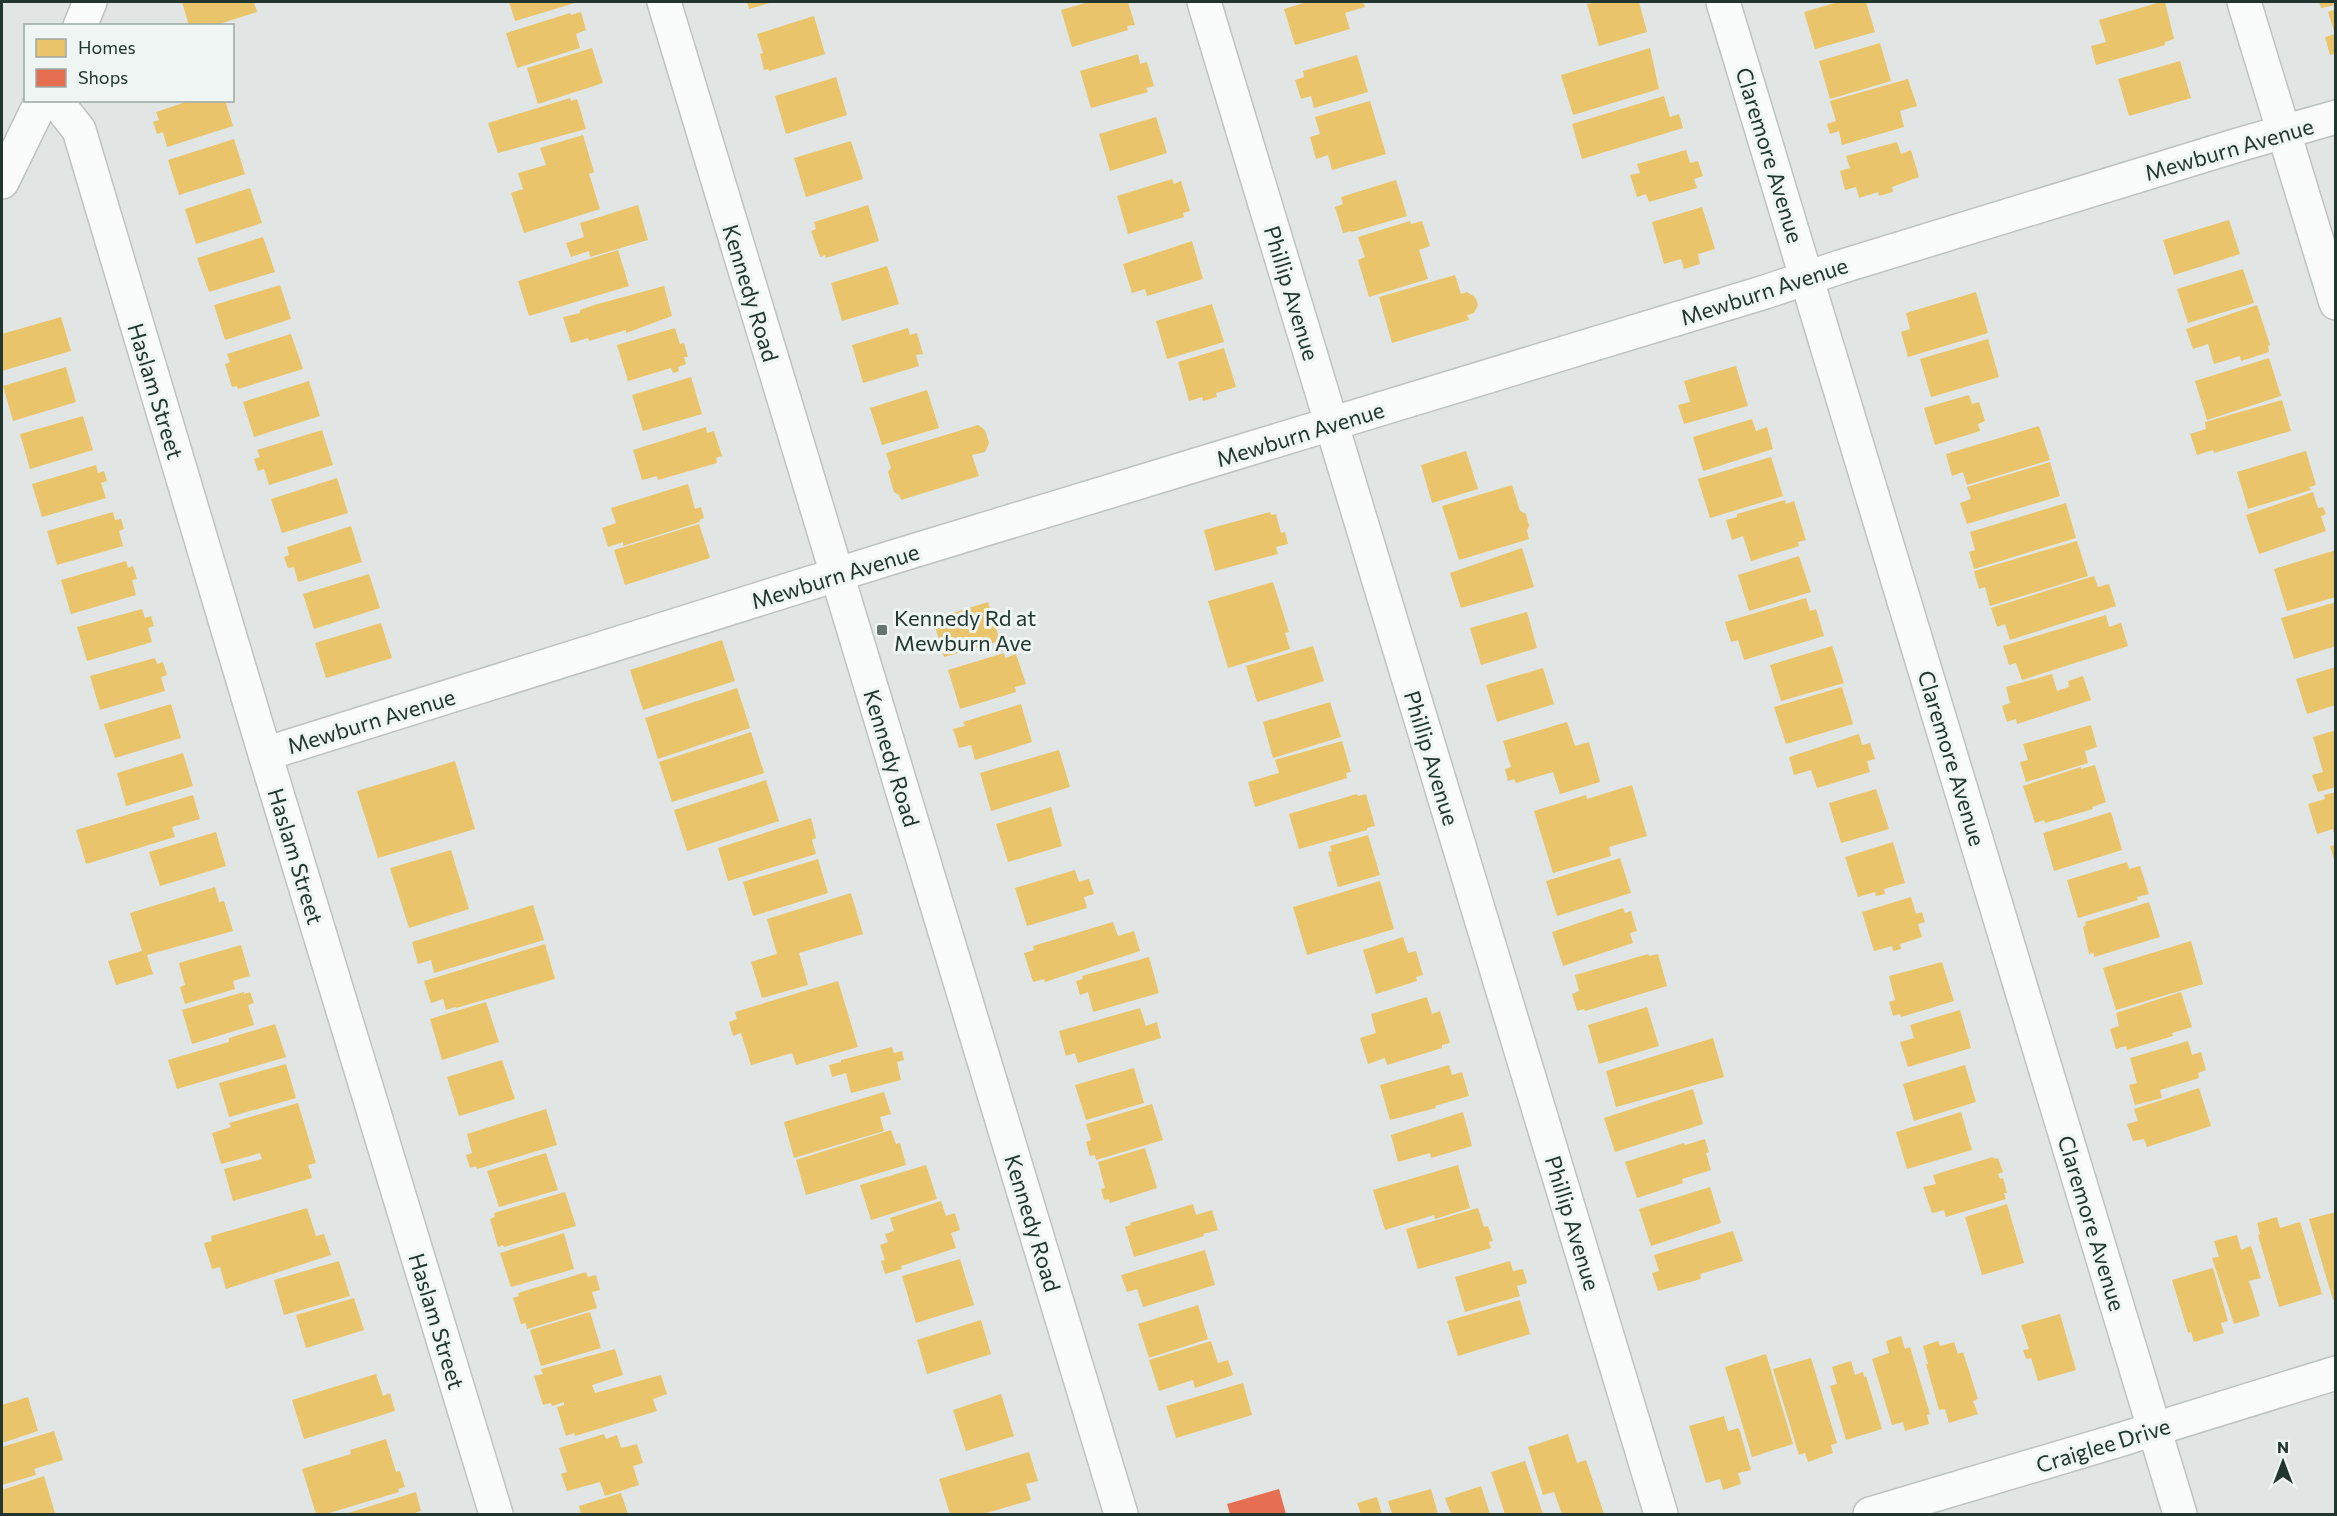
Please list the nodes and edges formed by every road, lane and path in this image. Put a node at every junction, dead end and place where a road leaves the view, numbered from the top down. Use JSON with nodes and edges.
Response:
{"nodes":[{"id":1,"x":90,"y":2,"type":"edge"},
{"id":2,"x":664,"y":2,"type":"edge"},
{"id":3,"x":1204,"y":2,"type":"edge"},
{"id":4,"x":1723,"y":2,"type":"edge"},
{"id":5,"x":2244,"y":2,"type":"edge"},
{"id":6,"x":81,"y":24,"type":"edge"},
{"id":7,"x":41,"y":102,"type":"edge"},
{"id":8,"x":57,"y":102,"type":"edge"},
{"id":9,"x":2336,"y":117,"type":"edge"},
{"id":10,"x":2283,"y":133,"type":"junction"},
{"id":11,"x":2,"y":182,"type":"edge"},
{"id":12,"x":1808,"y":279,"type":"junction"},
{"id":13,"x":2336,"y":303,"type":"edge"},
{"id":14,"x":1332,"y":425,"type":"junction"},
{"id":15,"x":836,"y":575,"type":"junction"},
{"id":16,"x":265,"y":754,"type":"junction"},
{"id":17,"x":2336,"y":1372,"type":"edge"},
{"id":18,"x":2154,"y":1430,"type":"junction"},
{"id":19,"x":496,"y":1515,"type":"edge"},
{"id":20,"x":1121,"y":1515,"type":"edge"},
{"id":21,"x":1661,"y":1515,"type":"edge"},
{"id":22,"x":1870,"y":1515,"type":"edge"},
{"id":23,"x":2180,"y":1515,"type":"edge"}],
"edges":[{"from":1,"to":6,"type":"street"},
{"from":2,"to":15,"type":"street","name":"Kennedy Road"},
{"from":3,"to":14,"type":"street","name":"Phillip Avenue"},
{"from":4,"to":12,"type":"street","name":"Claremore Avenue"},
{"from":5,"to":10,"type":"street"},
{"from":7,"to":11,"type":"street"},
{"from":8,"to":16,"type":"street","name":"Haslam Street"},
{"from":9,"to":10,"type":"street","name":"Mewburn Avenue"},
{"from":10,"to":12,"type":"street","name":"Mewburn Avenue"},
{"from":10,"to":13,"type":"street"},
{"from":12,"to":14,"type":"street","name":"Mewburn Avenue"},
{"from":12,"to":18,"type":"street","name":"Claremore Avenue"},
{"from":14,"to":15,"type":"street","name":"Mewburn Avenue"},
{"from":14,"to":21,"type":"street","name":"Phillip Avenue"},
{"from":15,"to":16,"type":"street","name":"Mewburn Avenue"},
{"from":15,"to":20,"type":"street","name":"Kennedy Road"},
{"from":16,"to":19,"type":"street","name":"Haslam Street"},
{"from":17,"to":18,"type":"street","name":"Craiglee Drive"},
{"from":18,"to":22,"type":"street","name":"Craiglee Drive"},
{"from":18,"to":23,"type":"street","name":"Claremore Avenue"}]}
